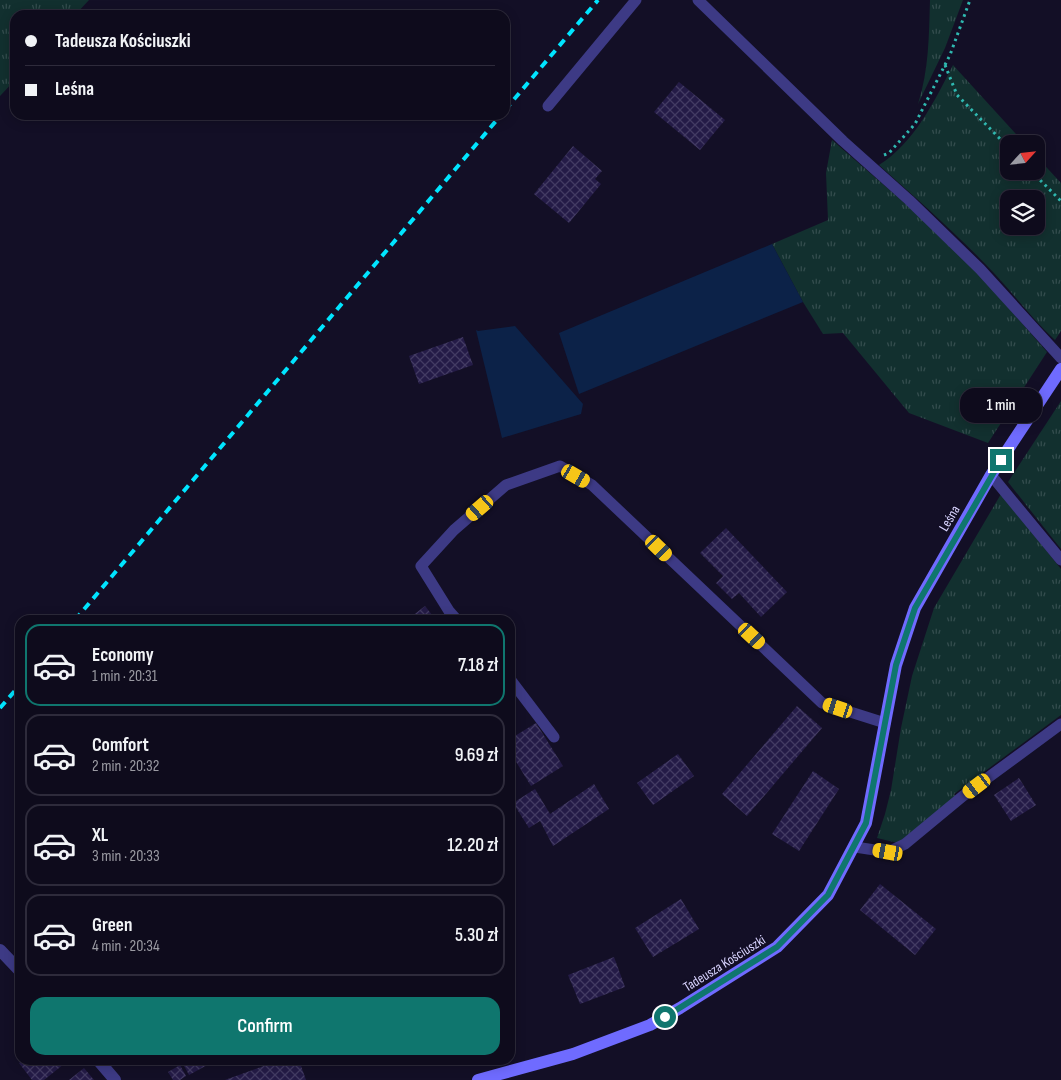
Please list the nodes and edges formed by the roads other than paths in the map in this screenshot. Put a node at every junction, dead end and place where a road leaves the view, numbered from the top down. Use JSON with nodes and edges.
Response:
{"nodes":[{"id":1,"x":636,"y":0,"type":"edge"},
{"id":2,"x":698,"y":0,"type":"edge"},
{"id":3,"x":548,"y":106,"type":"dead end"},
{"id":4,"x":1061,"y":358,"type":"edge"},
{"id":5,"x":1061,"y":368,"type":"edge"},
{"id":6,"x":991,"y":475,"type":"junction"},
{"id":7,"x":1061,"y":560,"type":"edge"},
{"id":8,"x":453,"y":615,"type":"edge"},
{"id":9,"x":515,"y":686,"type":"edge"},
{"id":10,"x":890,"y":696,"type":"joint"},
{"id":11,"x":885,"y":723,"type":"junction"},
{"id":12,"x":1061,"y":724,"type":"edge"},
{"id":13,"x":554,"y":737,"type":"dead end"},
{"id":14,"x":855,"y":847,"type":"junction"},
{"id":15,"x":0,"y":950,"type":"edge"},
{"id":16,"x":15,"y":966,"type":"edge"},
{"id":17,"x":102,"y":1065,"type":"edge"},
{"id":18,"x":115,"y":1080,"type":"edge"},
{"id":19,"x":478,"y":1080,"type":"edge"}],
"edges":[{"from":1,"to":3,"type":"lane"},
{"from":2,"to":4,"type":"lane"},
{"from":5,"to":6,"type":"main road","name":"Leśna"},
{"from":6,"to":7,"type":"lane"},
{"from":6,"to":10,"type":"main road","name":"Leśna"},
{"from":8,"to":11,"type":"lane"},
{"from":9,"to":13,"type":"lane"},
{"from":10,"to":11,"type":"main road","name":"Tadeusza Kościuszki"},
{"from":11,"to":14,"type":"main road","name":"Tadeusza Kościuszki"},
{"from":12,"to":14,"type":"lane"},
{"from":14,"to":19,"type":"main road","name":"Tadeusza Kościuszki"},
{"from":15,"to":16,"type":"street"},
{"from":17,"to":18,"type":"street"}]}
